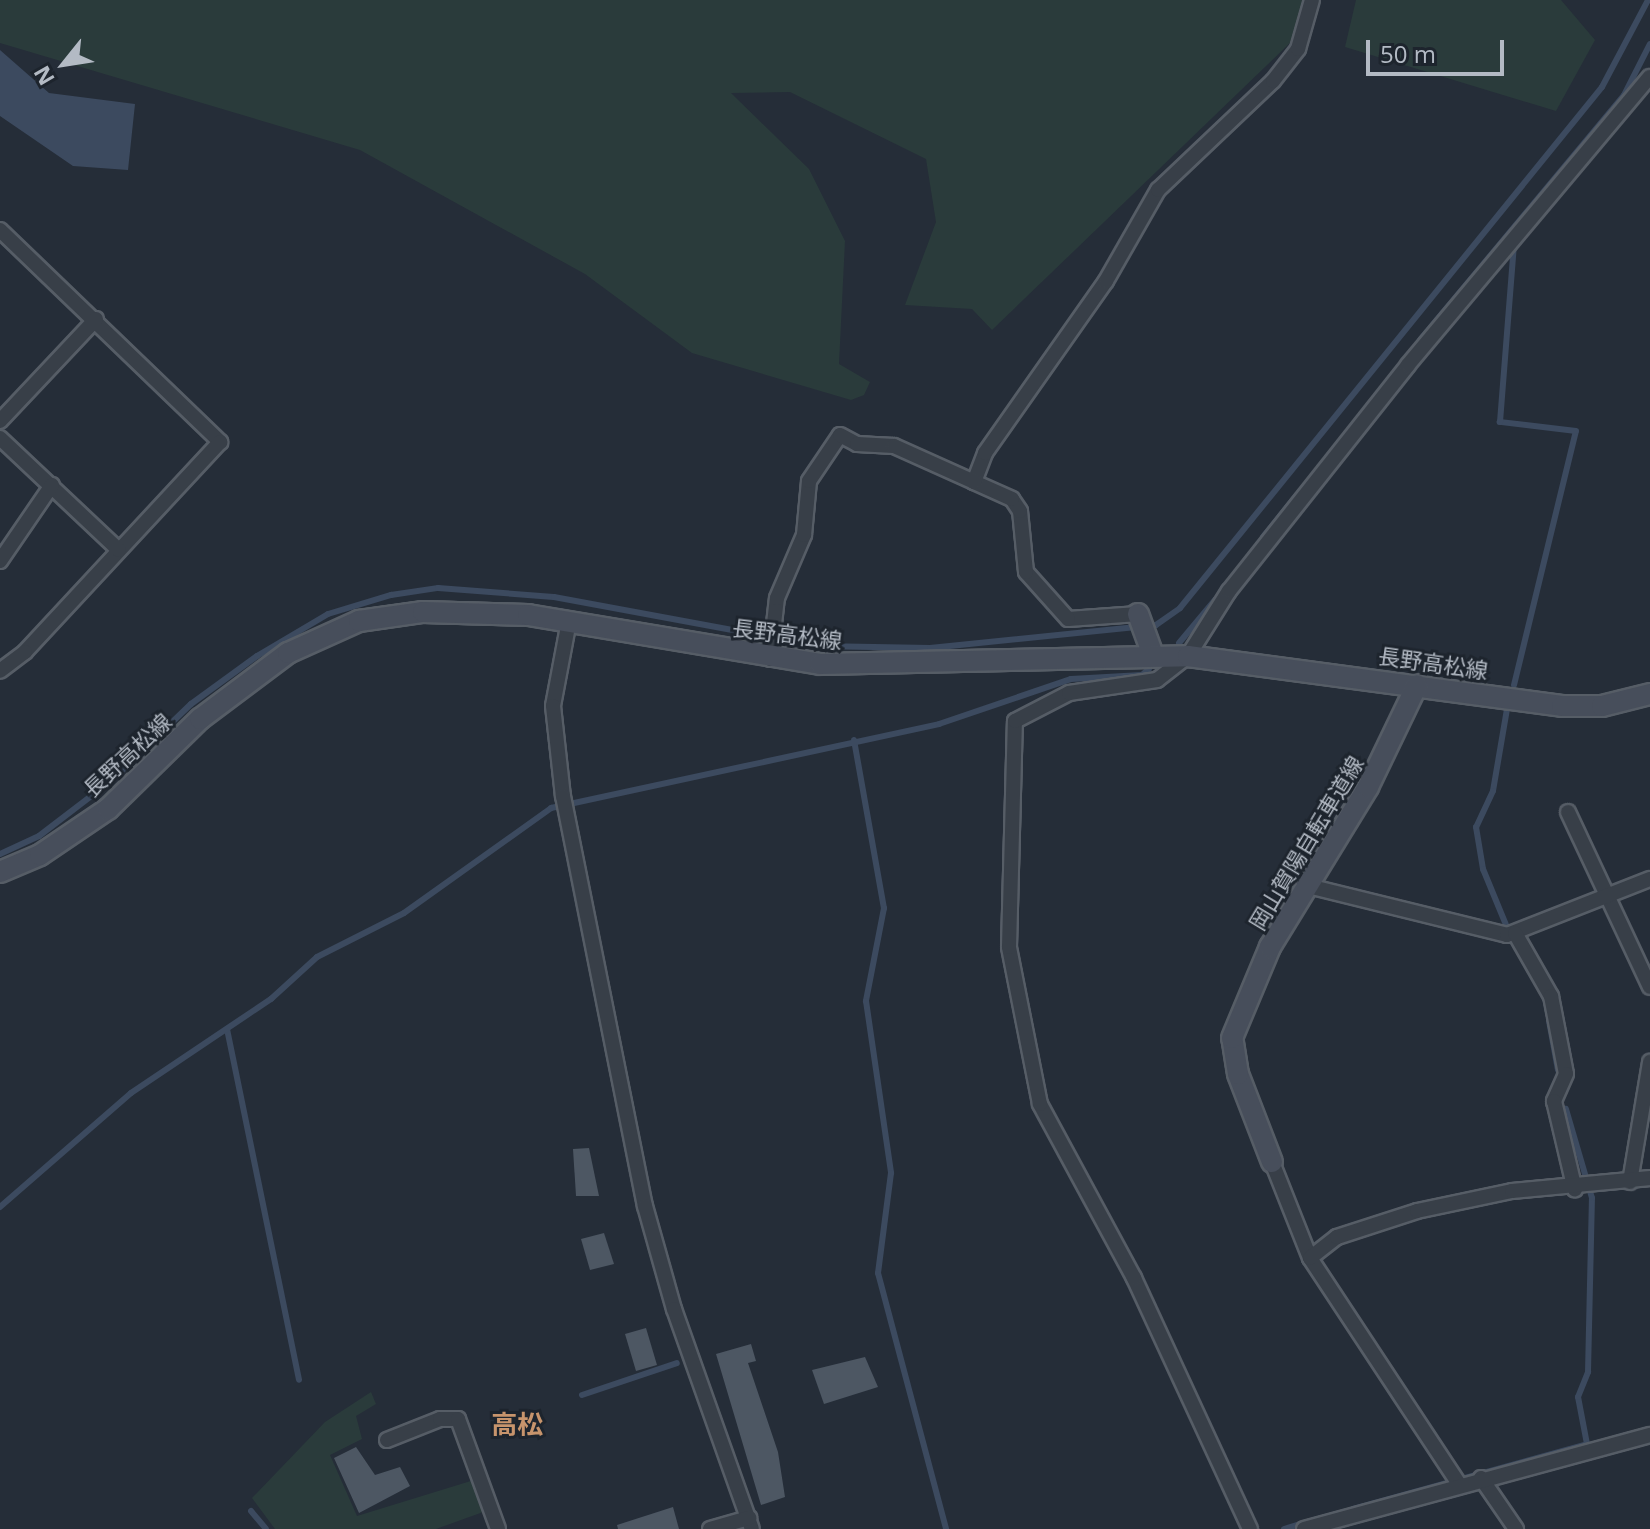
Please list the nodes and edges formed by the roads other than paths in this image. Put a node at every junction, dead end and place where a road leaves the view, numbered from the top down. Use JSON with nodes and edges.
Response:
{"nodes":[{"id":1,"x":1312,"y":0,"type":"edge"},
{"id":2,"x":1650,"y":77,"type":"edge"},
{"id":3,"x":0,"y":230,"type":"edge"},
{"id":4,"x":96,"y":319,"type":"junction"},
{"id":5,"x":0,"y":421,"type":"edge"},
{"id":6,"x":0,"y":438,"type":"edge"},
{"id":7,"x":974,"y":482,"type":"junction"},
{"id":8,"x":52,"y":485,"type":"junction"},
{"id":9,"x":119,"y":550,"type":"junction"},
{"id":10,"x":0,"y":561,"type":"edge"},
{"id":11,"x":569,"y":621,"type":"junction"},
{"id":12,"x":1144,"y":631,"type":"junction"},
{"id":13,"x":771,"y":648,"type":"junction"},
{"id":14,"x":1188,"y":656,"type":"junction"},
{"id":15,"x":0,"y":671,"type":"edge"},
{"id":16,"x":1417,"y":685,"type":"junction"},
{"id":17,"x":1650,"y":694,"type":"edge"},
{"id":18,"x":1568,"y":812,"type":"dead end"},
{"id":19,"x":0,"y":872,"type":"edge"},
{"id":20,"x":1650,"y":879,"type":"edge"},
{"id":21,"x":1304,"y":885,"type":"junction"},
{"id":22,"x":1607,"y":897,"type":"junction"},
{"id":23,"x":1512,"y":933,"type":"junction"},
{"id":24,"x":1650,"y":987,"type":"edge"},
{"id":25,"x":1650,"y":1062,"type":"edge"},
{"id":26,"x":1272,"y":1162,"type":"joint"},
{"id":27,"x":1650,"y":1178,"type":"edge"},
{"id":28,"x":1630,"y":1182,"type":"junction"},
{"id":29,"x":1583,"y":1188,"type":"junction"},
{"id":30,"x":1310,"y":1258,"type":"junction"},
{"id":31,"x":1650,"y":1435,"type":"edge"},
{"id":32,"x":387,"y":1440,"type":"dead end"},
{"id":33,"x":1481,"y":1478,"type":"junction"},
{"id":34,"x":1457,"y":1480,"type":"junction"},
{"id":35,"x":750,"y":1524,"type":"edge"},
{"id":36,"x":498,"y":1529,"type":"edge"},
{"id":37,"x":710,"y":1529,"type":"edge"},
{"id":38,"x":1250,"y":1529,"type":"edge"},
{"id":39,"x":1304,"y":1529,"type":"edge"},
{"id":40,"x":1516,"y":1529,"type":"edge"}],
"edges":[{"from":1,"to":7,"type":"street"},
{"from":2,"to":14,"type":"street"},
{"from":3,"to":4,"type":"street"},
{"from":4,"to":5,"type":"street"},
{"from":4,"to":9,"type":"street"},
{"from":6,"to":8,"type":"street"},
{"from":7,"to":12,"type":"street"},
{"from":7,"to":13,"type":"street"},
{"from":8,"to":9,"type":"street"},
{"from":8,"to":10,"type":"street"},
{"from":9,"to":15,"type":"street"},
{"from":11,"to":13,"type":"main road","name":"長野高松線"},
{"from":11,"to":19,"type":"main road","name":"長野高松線"},
{"from":11,"to":35,"type":"street"},
{"from":12,"to":13,"type":"main road","name":"長野高松線"},
{"from":12,"to":14,"type":"main road","name":"長野高松線"},
{"from":14,"to":16,"type":"main road","name":"長野高松線"},
{"from":14,"to":38,"type":"street"},
{"from":16,"to":17,"type":"main road","name":"長野高松線"},
{"from":16,"to":21,"type":"main road","name":"岡山賀陽自転車道線"},
{"from":18,"to":22,"type":"street"},
{"from":20,"to":22,"type":"street"},
{"from":21,"to":23,"type":"street"},
{"from":21,"to":26,"type":"main road","name":"岡山賀陽自転車道線"},
{"from":22,"to":23,"type":"street"},
{"from":22,"to":24,"type":"street"},
{"from":23,"to":29,"type":"street"},
{"from":25,"to":28,"type":"street"},
{"from":26,"to":30,"type":"street"},
{"from":27,"to":28,"type":"street"},
{"from":28,"to":29,"type":"street"},
{"from":29,"to":30,"type":"street"},
{"from":30,"to":34,"type":"street"},
{"from":31,"to":33,"type":"street"},
{"from":32,"to":36,"type":"street"},
{"from":33,"to":34,"type":"street"},
{"from":33,"to":40,"type":"street"},
{"from":34,"to":39,"type":"street"},
{"from":35,"to":37,"type":"street"}]}
